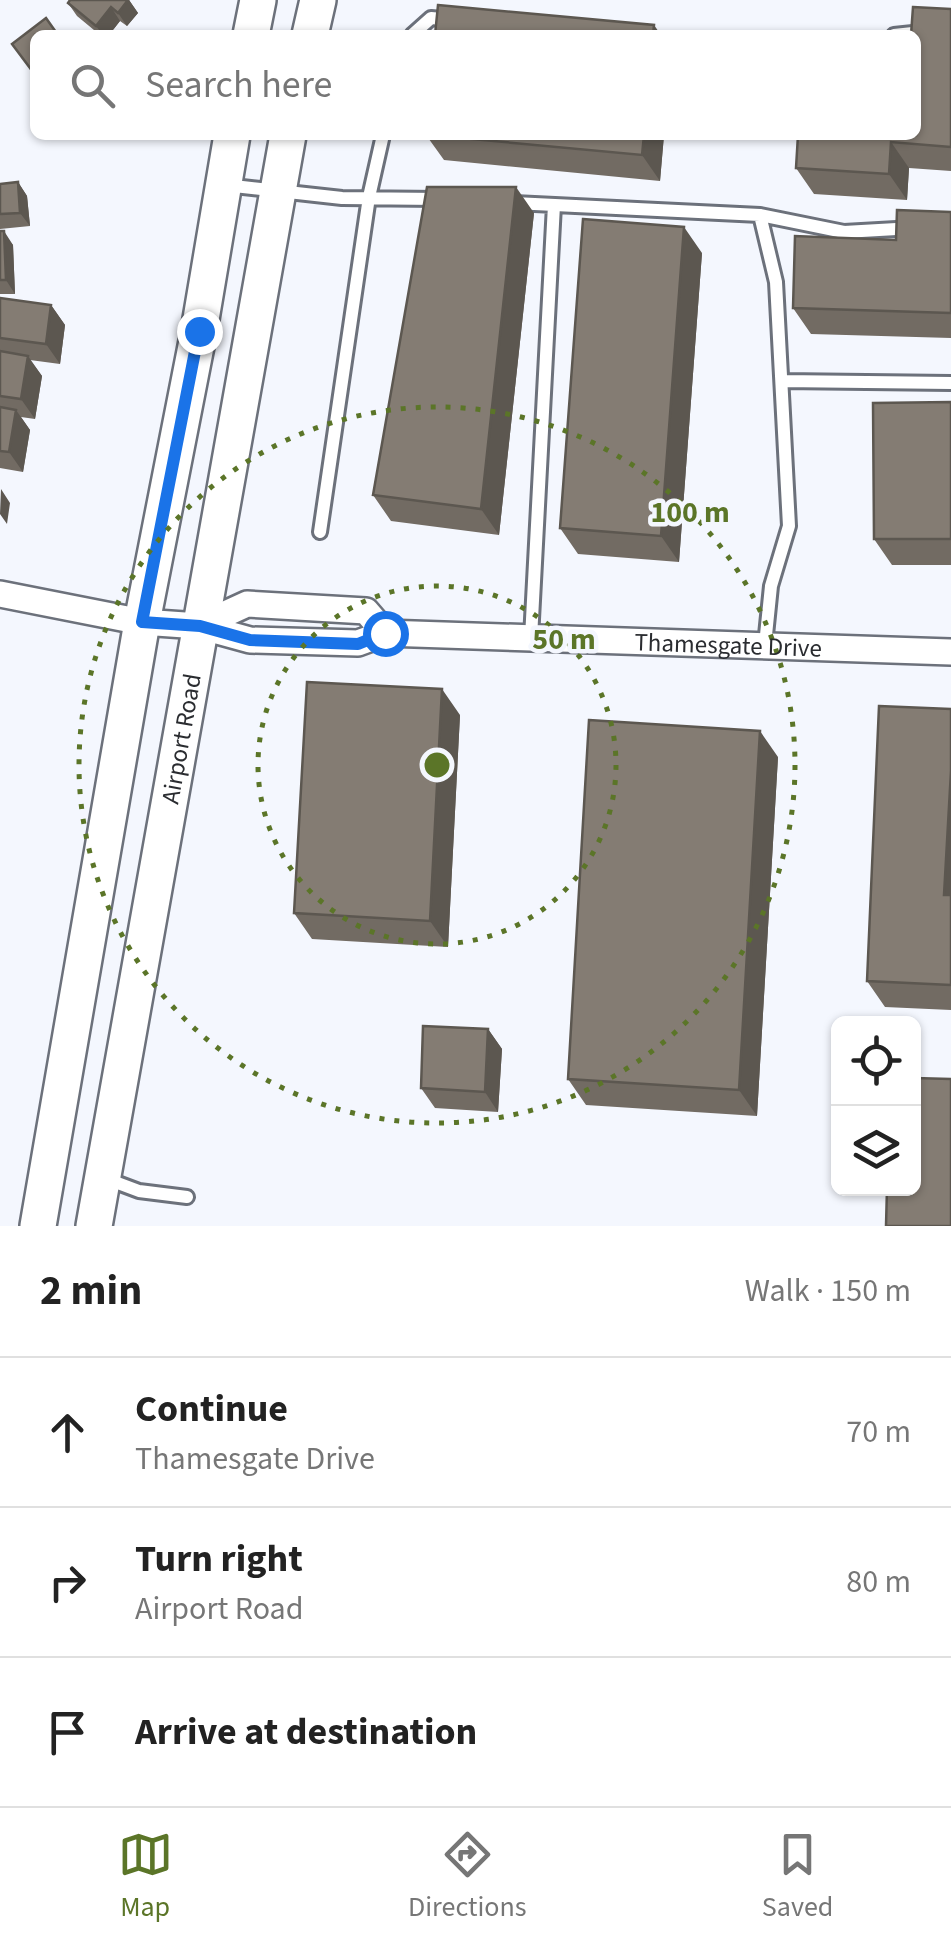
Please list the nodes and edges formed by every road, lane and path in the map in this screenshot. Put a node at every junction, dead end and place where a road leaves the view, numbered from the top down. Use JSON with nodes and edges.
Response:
{"nodes":[{"id":1,"x":258,"y":0,"type":"edge"},
{"id":2,"x":318,"y":0,"type":"edge"},
{"id":3,"x":470,"y":21,"type":"edge"},
{"id":4,"x":951,"y":29,"type":"edge"},
{"id":5,"x":252,"y":30,"type":"edge"},
{"id":6,"x":311,"y":30,"type":"edge"},
{"id":7,"x":417,"y":30,"type":"edge"},
{"id":8,"x":921,"y":32,"type":"edge"},
{"id":9,"x":231,"y":140,"type":"edge"},
{"id":10,"x":287,"y":140,"type":"edge"},
{"id":11,"x":382,"y":140,"type":"edge"},
{"id":12,"x":222,"y":184,"type":"junction"},
{"id":13,"x":277,"y":189,"type":"junction"},
{"id":14,"x":370,"y":197,"type":"junction"},
{"id":15,"x":448,"y":199,"type":"edge"},
{"id":16,"x":501,"y":202,"type":"edge"},
{"id":17,"x":554,"y":205,"type":"junction"},
{"id":18,"x":760,"y":215,"type":"junction"},
{"id":19,"x":932,"y":227,"type":"edge"},
{"id":20,"x":782,"y":381,"type":"junction"},
{"id":21,"x":951,"y":383,"type":"edge"},
{"id":22,"x":320,"y":532,"type":"dead end"},
{"id":23,"x":0,"y":594,"type":"edge"},
{"id":24,"x":142,"y":622,"type":"junction"},
{"id":25,"x":200,"y":626,"type":"junction"},
{"id":26,"x":385,"y":633,"type":"junction"},
{"id":27,"x":531,"y":638,"type":"junction"},
{"id":28,"x":765,"y":646,"type":"junction"},
{"id":29,"x":951,"y":652,"type":"edge"},
{"id":30,"x":48,"y":1173,"type":"junction"},
{"id":31,"x":102,"y":1177,"type":"junction"},
{"id":32,"x":187,"y":1197,"type":"dead end"},
{"id":33,"x":38,"y":1226,"type":"edge"},
{"id":34,"x":94,"y":1226,"type":"edge"}],
"edges":[{"from":1,"to":5,"type":"main road"},
{"from":2,"to":6,"type":"main road"},
{"from":3,"to":7,"type":"lane"},
{"from":4,"to":8,"type":"lane"},
{"from":9,"to":12,"type":"main road"},
{"from":10,"to":13,"type":"main road","name":"Airport Road"},
{"from":11,"to":14,"type":"lane"},
{"from":12,"to":13,"type":"lane"},
{"from":12,"to":24,"type":"main road"},
{"from":13,"to":14,"type":"lane"},
{"from":13,"to":25,"type":"main road","name":"Airport Road"},
{"from":14,"to":15,"type":"lane"},
{"from":14,"to":22,"type":"lane"},
{"from":16,"to":17,"type":"lane"},
{"from":17,"to":18,"type":"lane"},
{"from":17,"to":27,"type":"lane"},
{"from":18,"to":19,"type":"lane"},
{"from":18,"to":20,"type":"lane"},
{"from":20,"to":21,"type":"lane"},
{"from":20,"to":28,"type":"lane"},
{"from":23,"to":24,"type":"street","name":"Thamesgate Drive"},
{"from":24,"to":25,"type":"street","name":"Thamesgate Drive"},
{"from":24,"to":30,"type":"main road"},
{"from":25,"to":26,"type":"street","name":"Thamesgate Drive"},
{"from":25,"to":26,"type":"street","name":"Thamesgate Drive"},
{"from":25,"to":31,"type":"main road","name":"Airport Road"},
{"from":26,"to":27,"type":"street","name":"Thamesgate Drive"},
{"from":27,"to":28,"type":"street","name":"Thamesgate Drive"},
{"from":28,"to":29,"type":"street","name":"Thamesgate Drive"},
{"from":30,"to":31,"type":"main road"},
{"from":30,"to":33,"type":"main road"},
{"from":31,"to":32,"type":"lane"},
{"from":31,"to":34,"type":"main road","name":"Airport Road"}]}
